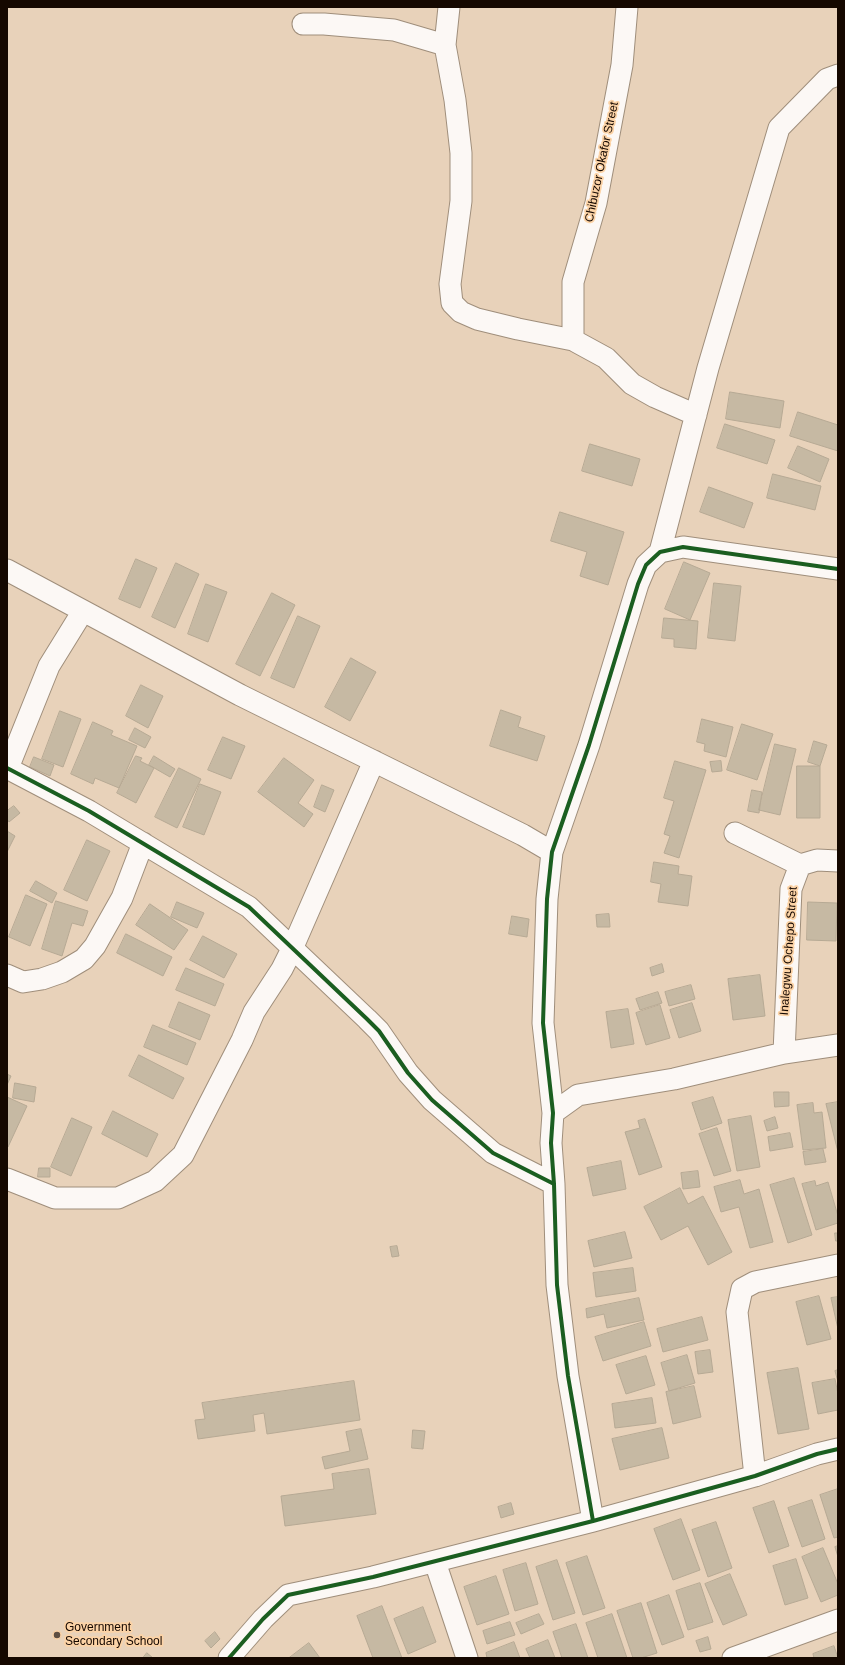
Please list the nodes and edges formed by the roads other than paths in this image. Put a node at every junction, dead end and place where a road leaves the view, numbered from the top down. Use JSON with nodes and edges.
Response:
{"nodes":[{"id":1,"x":449,"y":7,"type":"edge"},
{"id":2,"x":627,"y":7,"type":"edge"},
{"id":3,"x":303,"y":24,"type":"dead end"},
{"id":4,"x":445,"y":45,"type":"junction"},
{"id":5,"x":838,"y":75,"type":"edge"},
{"id":6,"x":573,"y":340,"type":"junction"},
{"id":7,"x":696,"y":415,"type":"junction"},
{"id":8,"x":660,"y":552,"type":"junction"},
{"id":9,"x":7,"y":570,"type":"edge"},
{"id":10,"x":838,"y":570,"type":"edge"},
{"id":11,"x":83,"y":611,"type":"junction"},
{"id":12,"x":374,"y":761,"type":"junction"},
{"id":13,"x":7,"y":768,"type":"edge"},
{"id":14,"x":735,"y":833,"type":"dead end"},
{"id":15,"x":143,"y":843,"type":"junction"},
{"id":16,"x":552,"y":852,"type":"junction"},
{"id":17,"x":838,"y":861,"type":"edge"},
{"id":18,"x":800,"y":865,"type":"junction"},
{"id":19,"x":292,"y":949,"type":"junction"},
{"id":20,"x":7,"y":975,"type":"edge"},
{"id":21,"x":838,"y":1045,"type":"edge"},
{"id":22,"x":784,"y":1053,"type":"junction"},
{"id":23,"x":553,"y":1113,"type":"junction"},
{"id":24,"x":7,"y":1179,"type":"edge"},
{"id":25,"x":554,"y":1184,"type":"junction"},
{"id":26,"x":838,"y":1265,"type":"edge"},
{"id":27,"x":838,"y":1449,"type":"edge"},
{"id":28,"x":755,"y":1476,"type":"junction"},
{"id":29,"x":593,"y":1521,"type":"junction"},
{"id":30,"x":435,"y":1562,"type":"junction"},
{"id":31,"x":838,"y":1620,"type":"edge"},
{"id":32,"x":229,"y":1658,"type":"edge"},
{"id":33,"x":467,"y":1658,"type":"edge"},
{"id":34,"x":733,"y":1658,"type":"edge"}],
"edges":[{"from":1,"to":4,"type":"street"},
{"from":2,"to":6,"type":"street","name":"Chibuzor Okafor Street"},
{"from":3,"to":4,"type":"street"},
{"from":4,"to":6,"type":"street"},
{"from":5,"to":7,"type":"street"},
{"from":6,"to":7,"type":"street"},
{"from":7,"to":8,"type":"street"},
{"from":8,"to":10,"type":"street"},
{"from":8,"to":16,"type":"street"},
{"from":9,"to":11,"type":"street"},
{"from":11,"to":12,"type":"street"},
{"from":11,"to":13,"type":"street"},
{"from":12,"to":16,"type":"street"},
{"from":12,"to":19,"type":"street"},
{"from":13,"to":15,"type":"street"},
{"from":14,"to":18,"type":"street"},
{"from":15,"to":19,"type":"street"},
{"from":15,"to":20,"type":"street"},
{"from":16,"to":23,"type":"street"},
{"from":17,"to":18,"type":"street"},
{"from":18,"to":22,"type":"street","name":"Inalegwu Ochepo Street"},
{"from":19,"to":24,"type":"street"},
{"from":19,"to":25,"type":"street"},
{"from":21,"to":22,"type":"street"},
{"from":22,"to":23,"type":"street"},
{"from":23,"to":25,"type":"street"},
{"from":25,"to":29,"type":"street"},
{"from":26,"to":28,"type":"street"},
{"from":27,"to":28,"type":"street"},
{"from":28,"to":29,"type":"street"},
{"from":29,"to":30,"type":"street"},
{"from":30,"to":32,"type":"street"},
{"from":30,"to":33,"type":"street"},
{"from":31,"to":34,"type":"street"}]}
